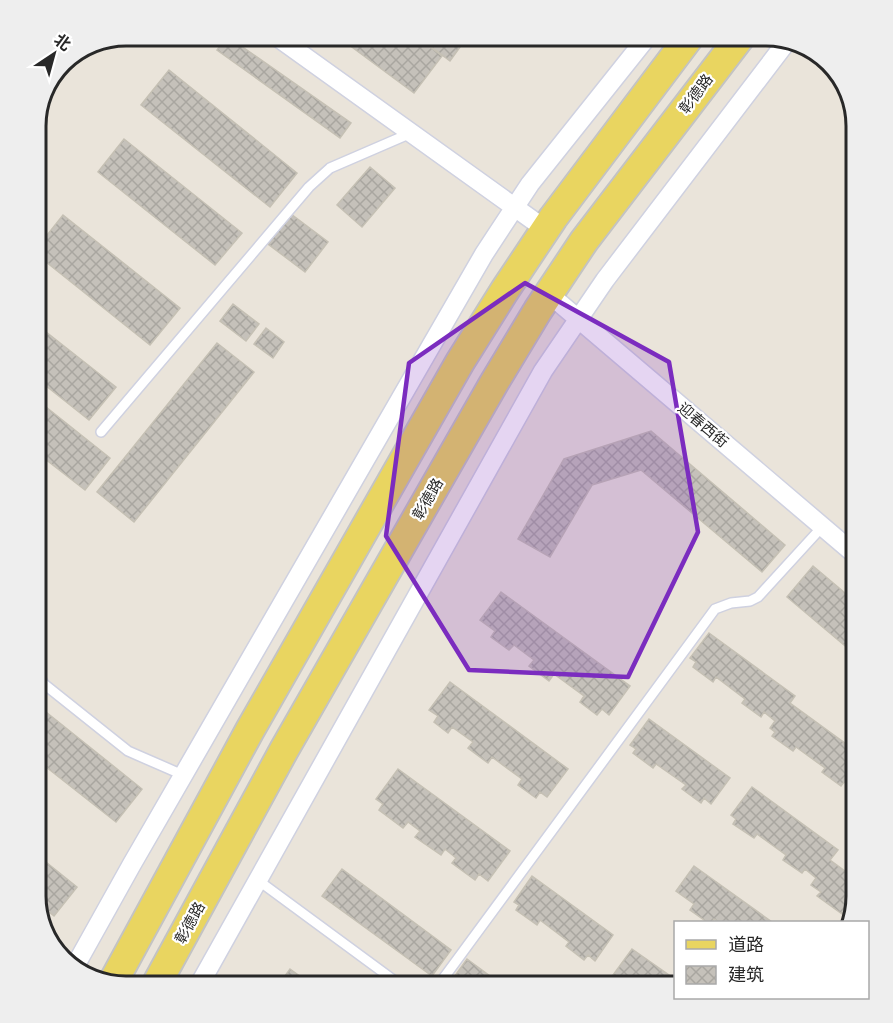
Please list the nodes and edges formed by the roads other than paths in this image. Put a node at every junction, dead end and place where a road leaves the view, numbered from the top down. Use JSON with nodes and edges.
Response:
{"nodes":[{"id":1,"x":290,"y":46,"type":"edge"},
{"id":2,"x":639,"y":47,"type":"edge"},
{"id":3,"x":682,"y":47,"type":"edge"},
{"id":4,"x":733,"y":47,"type":"edge"},
{"id":5,"x":782,"y":48,"type":"edge"},
{"id":6,"x":411,"y":133,"type":"junction"},
{"id":7,"x":514,"y":208,"type":"junction"},
{"id":8,"x":544,"y":229,"type":"junction"},
{"id":9,"x":549,"y":294,"type":"junction"},
{"id":10,"x":578,"y":318,"type":"junction"},
{"id":11,"x":101,"y":432,"type":"dead end"},
{"id":12,"x":822,"y":527,"type":"junction"},
{"id":13,"x":846,"y":547,"type":"edge"},
{"id":14,"x":46,"y":686,"type":"edge"},
{"id":15,"x":183,"y":775,"type":"junction"},
{"id":16,"x":259,"y":881,"type":"junction"},
{"id":17,"x":78,"y":960,"type":"edge"},
{"id":18,"x":116,"y":976,"type":"edge"},
{"id":19,"x":161,"y":976,"type":"edge"},
{"id":20,"x":204,"y":976,"type":"edge"},
{"id":21,"x":388,"y":976,"type":"edge"},
{"id":22,"x":445,"y":976,"type":"edge"}],
"edges":[{"from":1,"to":6,"type":"street"},
{"from":2,"to":7,"type":"street"},
{"from":3,"to":8,"type":"main road"},
{"from":4,"to":9,"type":"main road","name":"彰德路"},
{"from":5,"to":10,"type":"street"},
{"from":6,"to":7,"type":"street"},
{"from":6,"to":11,"type":"lane"},
{"from":7,"to":8,"type":"street"},
{"from":7,"to":15,"type":"street"},
{"from":8,"to":18,"type":"main road"},
{"from":9,"to":10,"type":"street","name":"迎春西街"},
{"from":9,"to":19,"type":"main road","name":"彰德路"},
{"from":10,"to":12,"type":"street","name":"迎春西街"},
{"from":10,"to":16,"type":"street"},
{"from":12,"to":13,"type":"street","name":"迎春西街"},
{"from":12,"to":22,"type":"lane"},
{"from":14,"to":15,"type":"lane"},
{"from":15,"to":17,"type":"street"},
{"from":16,"to":20,"type":"street"},
{"from":16,"to":21,"type":"lane"}]}
